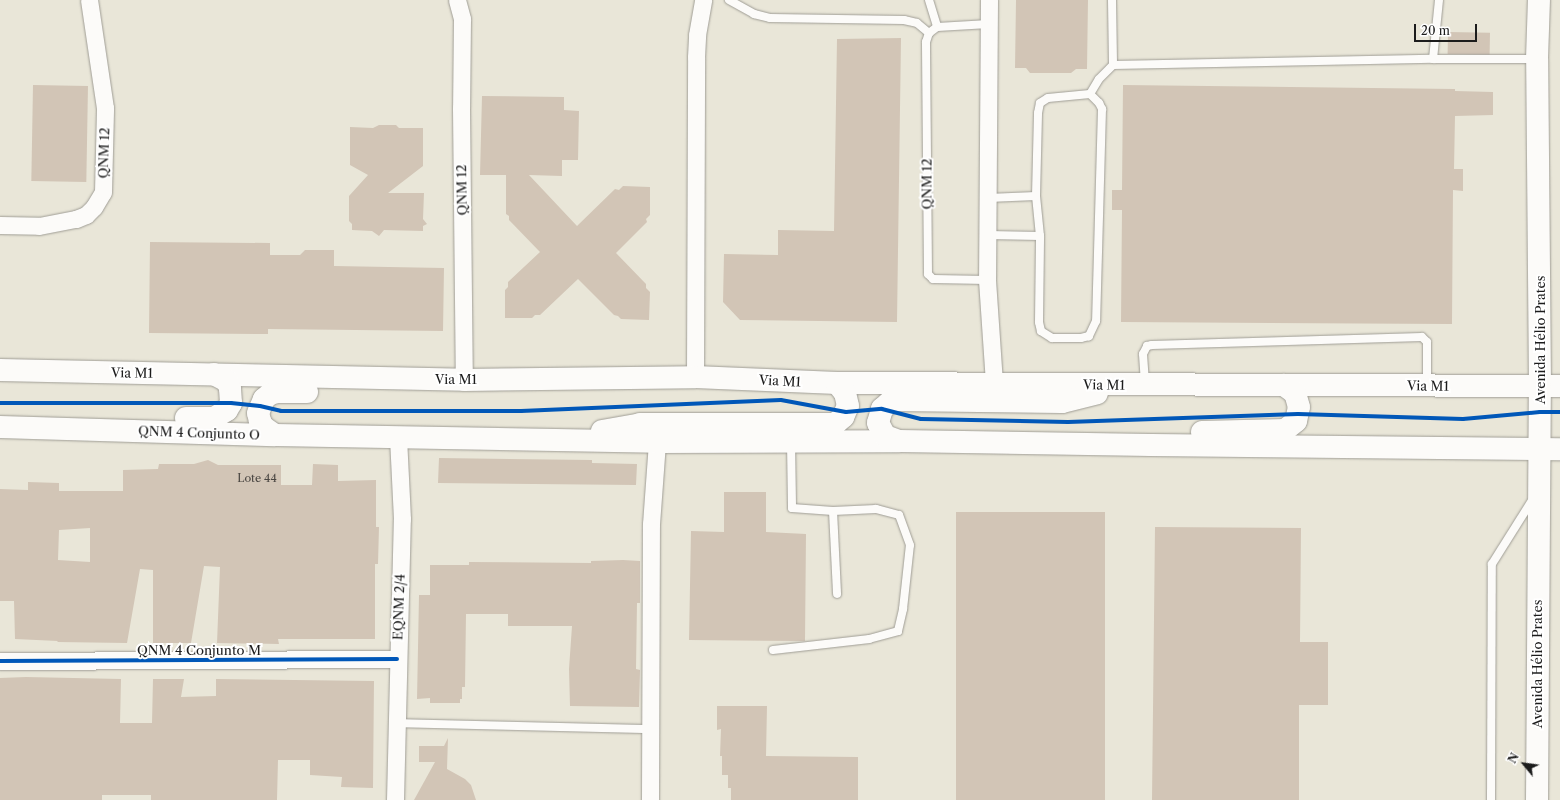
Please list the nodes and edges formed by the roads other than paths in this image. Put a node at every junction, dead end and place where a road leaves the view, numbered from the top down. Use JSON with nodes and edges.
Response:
{"nodes":[{"id":1,"x":89,"y":0,"type":"edge"},
{"id":2,"x":457,"y":0,"type":"edge"},
{"id":3,"x":703,"y":0,"type":"edge"},
{"id":4,"x":729,"y":0,"type":"edge"},
{"id":5,"x":929,"y":0,"type":"edge"},
{"id":6,"x":989,"y":0,"type":"edge"},
{"id":7,"x":1112,"y":0,"type":"edge"},
{"id":8,"x":1439,"y":0,"type":"edge"},
{"id":9,"x":1539,"y":0,"type":"edge"},
{"id":10,"x":989,"y":24,"type":"junction"},
{"id":11,"x":937,"y":27,"type":"junction"},
{"id":12,"x":929,"y":32,"type":"junction"},
{"id":13,"x":1537,"y":58,"type":"junction"},
{"id":14,"x":1433,"y":59,"type":"junction"},
{"id":15,"x":1113,"y":65,"type":"junction"},
{"id":16,"x":1090,"y":94,"type":"junction"},
{"id":17,"x":1036,"y":196,"type":"junction"},
{"id":18,"x":988,"y":198,"type":"junction"},
{"id":19,"x":0,"y":225,"type":"edge"},
{"id":20,"x":988,"y":235,"type":"junction"},
{"id":21,"x":1040,"y":236,"type":"junction"},
{"id":22,"x":987,"y":280,"type":"junction"},
{"id":23,"x":0,"y":370,"type":"edge"},
{"id":24,"x":214,"y":374,"type":"junction"},
{"id":25,"x":696,"y":377,"type":"junction"},
{"id":26,"x":528,"y":379,"type":"junction"},
{"id":27,"x":464,"y":380,"type":"junction"},
{"id":28,"x":837,"y":384,"type":"junction"},
{"id":29,"x":994,"y":384,"type":"junction"},
{"id":30,"x":1284,"y":384,"type":"junction"},
{"id":31,"x":1137,"y":386,"type":"junction"},
{"id":32,"x":1550,"y":386,"type":"edge"},
{"id":33,"x":1427,"y":387,"type":"junction"},
{"id":34,"x":0,"y":426,"type":"edge"},
{"id":35,"x":275,"y":435,"type":"junction"},
{"id":36,"x":398,"y":437,"type":"junction"},
{"id":37,"x":563,"y":439,"type":"junction"},
{"id":38,"x":790,"y":441,"type":"junction"},
{"id":39,"x":899,"y":441,"type":"junction"},
{"id":40,"x":656,"y":442,"type":"junction"},
{"id":41,"x":1151,"y":445,"type":"junction"},
{"id":42,"x":1550,"y":449,"type":"edge"},
{"id":43,"x":1538,"y":492,"type":"junction"},
{"id":44,"x":833,"y":511,"type":"junction"},
{"id":45,"x":837,"y":594,"type":"dead end"},
{"id":46,"x":774,"y":650,"type":"dead end"},
{"id":47,"x":397,"y":659,"type":"junction"},
{"id":48,"x":0,"y":661,"type":"edge"},
{"id":49,"x":396,"y":722,"type":"junction"},
{"id":50,"x":650,"y":729,"type":"junction"},
{"id":51,"x":395,"y":800,"type":"edge"},
{"id":52,"x":650,"y":800,"type":"edge"},
{"id":53,"x":1491,"y":800,"type":"edge"},
{"id":54,"x":1537,"y":800,"type":"edge"}],
"edges":[{"from":1,"to":19,"type":"street","name":"QNM 12"},
{"from":2,"to":27,"type":"street","name":"QNM 12"},
{"from":3,"to":25,"type":"street"},
{"from":4,"to":12,"type":"lane"},
{"from":5,"to":11,"type":"lane"},
{"from":6,"to":10,"type":"street"},
{"from":7,"to":15,"type":"lane"},
{"from":8,"to":14,"type":"lane"},
{"from":9,"to":13,"type":"main road","name":"Avenida Hélio Prates"},
{"from":10,"to":11,"type":"lane"},
{"from":10,"to":18,"type":"street"},
{"from":11,"to":12,"type":"lane"},
{"from":12,"to":22,"type":"lane","name":"QNM 12"},
{"from":13,"to":14,"type":"lane"},
{"from":13,"to":32,"type":"main road","name":"Avenida Hélio Prates"},
{"from":14,"to":15,"type":"lane"},
{"from":15,"to":16,"type":"lane"},
{"from":16,"to":17,"type":"lane"},
{"from":16,"to":21,"type":"lane"},
{"from":17,"to":18,"type":"lane"},
{"from":17,"to":21,"type":"lane"},
{"from":18,"to":20,"type":"street"},
{"from":20,"to":21,"type":"lane"},
{"from":20,"to":22,"type":"street"},
{"from":22,"to":29,"type":"street"},
{"from":23,"to":24,"type":"main road","name":"Via M1"},
{"from":24,"to":27,"type":"main road","name":"Via M1"},
{"from":24,"to":34,"type":"main road"},
{"from":25,"to":26,"type":"main road","name":"Via M1"},
{"from":25,"to":28,"type":"main road","name":"Via M1"},
{"from":26,"to":27,"type":"main road","name":"Via M1"},
{"from":26,"to":35,"type":"main road"},
{"from":28,"to":29,"type":"main road","name":"Via M1"},
{"from":28,"to":37,"type":"main road"},
{"from":29,"to":31,"type":"main road","name":"Via M1"},
{"from":30,"to":31,"type":"main road","name":"Via M1"},
{"from":30,"to":33,"type":"main road","name":"Via M1"},
{"from":30,"to":41,"type":"main road"},
{"from":31,"to":33,"type":"lane"},
{"from":31,"to":39,"type":"main road"},
{"from":32,"to":33,"type":"main road","name":"Via M1"},
{"from":32,"to":42,"type":"main road","name":"Avenida Hélio Prates"},
{"from":34,"to":35,"type":"main road","name":"QNM 4 Conjunto O"},
{"from":35,"to":36,"type":"main road","name":"QNM 4 Conjunto O"},
{"from":36,"to":37,"type":"main road"},
{"from":36,"to":47,"type":"street","name":"EQNM 2/4"},
{"from":37,"to":40,"type":"main road"},
{"from":38,"to":39,"type":"main road"},
{"from":38,"to":40,"type":"main road"},
{"from":38,"to":44,"type":"lane"},
{"from":39,"to":41,"type":"main road"},
{"from":40,"to":50,"type":"street"},
{"from":41,"to":42,"type":"main road"},
{"from":42,"to":43,"type":"main road","name":"Avenida Hélio Prates"},
{"from":43,"to":53,"type":"lane"},
{"from":43,"to":54,"type":"main road","name":"Avenida Hélio Prates"},
{"from":44,"to":45,"type":"lane"},
{"from":44,"to":46,"type":"lane"},
{"from":47,"to":48,"type":"street","name":"QNM 4 Conjunto M"},
{"from":47,"to":49,"type":"street","name":"EQNM 2/4"},
{"from":49,"to":50,"type":"lane"},
{"from":49,"to":51,"type":"street","name":"EQNM 2/4"},
{"from":50,"to":52,"type":"street"}]}
